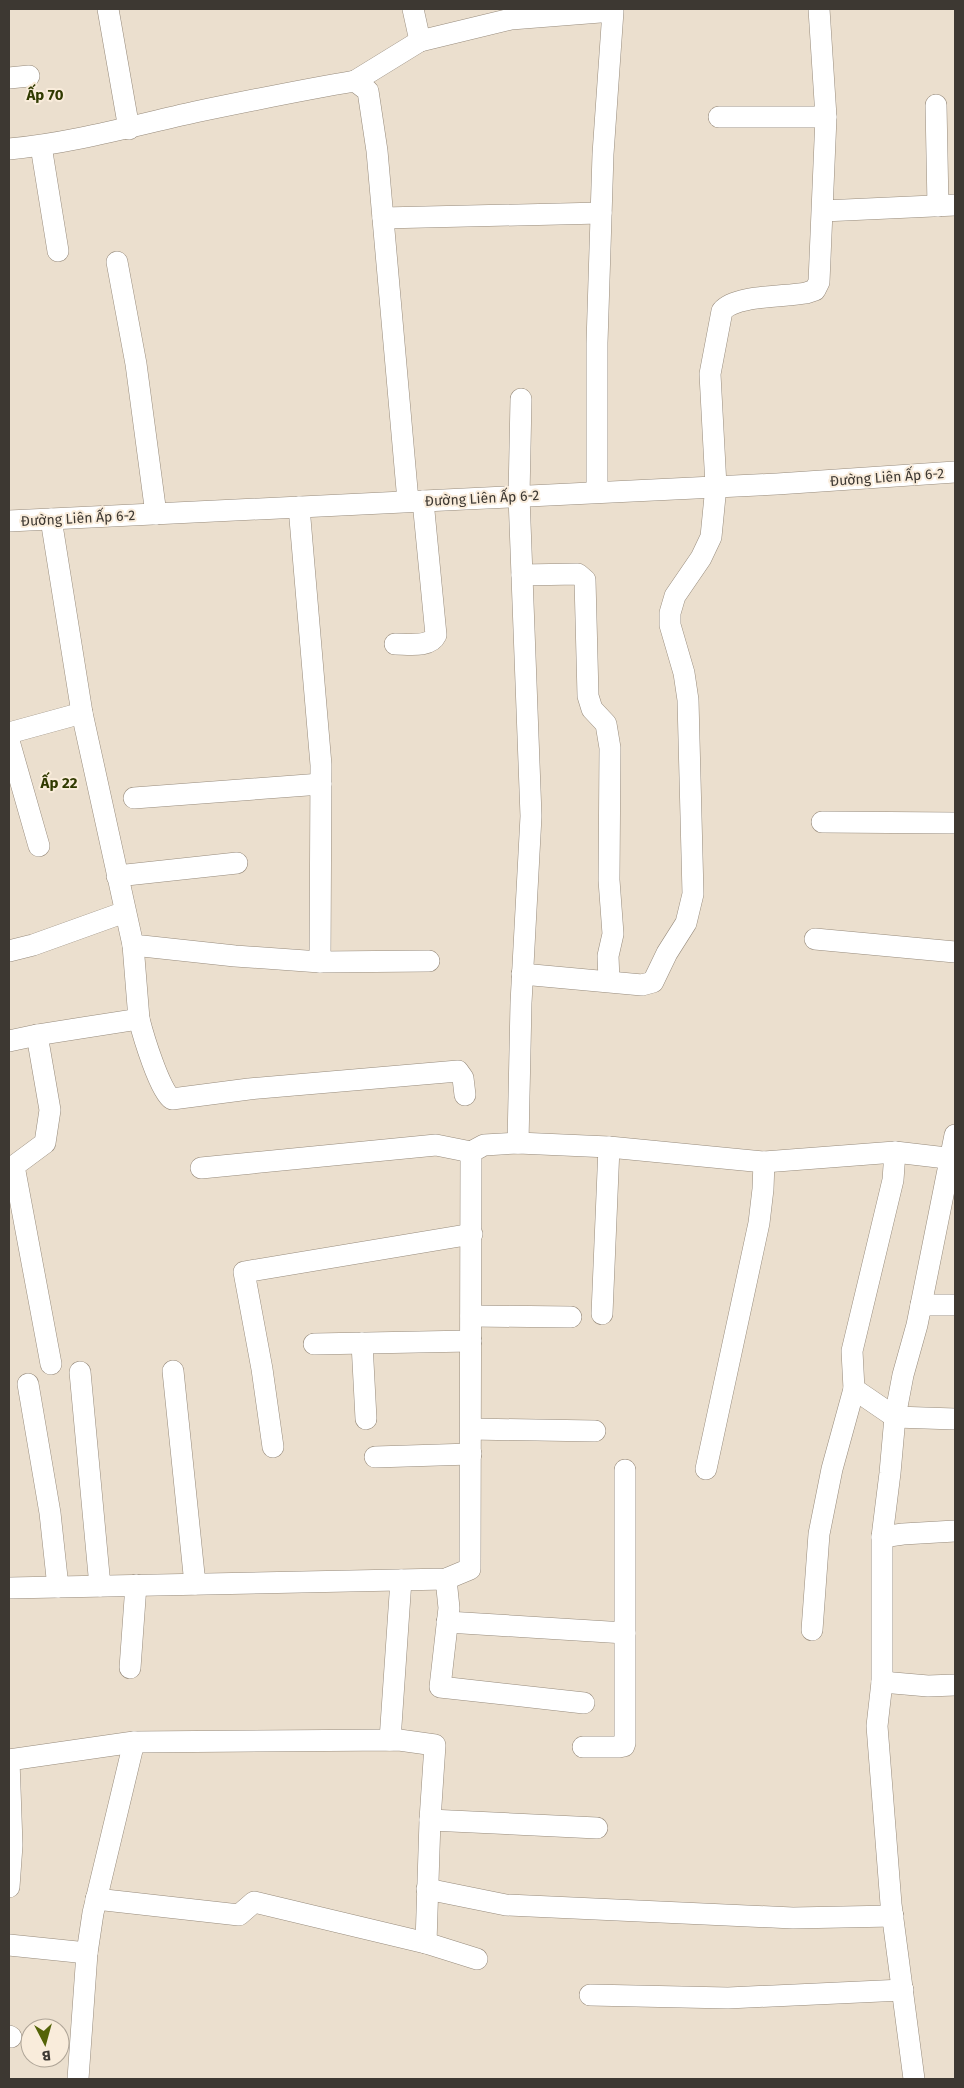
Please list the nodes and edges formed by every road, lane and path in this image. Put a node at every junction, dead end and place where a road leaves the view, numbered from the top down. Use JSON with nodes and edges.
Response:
{"nodes":[{"id":1,"x":108,"y":9,"type":"edge"},
{"id":2,"x":413,"y":9,"type":"edge"},
{"id":3,"x":819,"y":9,"type":"edge"},
{"id":4,"x":510,"y":14,"type":"edge"},
{"id":5,"x":420,"y":41,"type":"junction"},
{"id":6,"x":355,"y":81,"type":"junction"},
{"id":7,"x":936,"y":105,"type":"dead end"},
{"id":8,"x":719,"y":117,"type":"dead end"},
{"id":9,"x":826,"y":117,"type":"junction"},
{"id":10,"x":128,"y":129,"type":"junction"},
{"id":11,"x":41,"y":146,"type":"junction"},
{"id":12,"x":9,"y":149,"type":"edge"},
{"id":13,"x":947,"y":205,"type":"edge"},
{"id":14,"x":823,"y":211,"type":"junction"},
{"id":15,"x":601,"y":214,"type":"junction"},
{"id":16,"x":383,"y":218,"type":"junction"},
{"id":17,"x":58,"y":251,"type":"dead end"},
{"id":18,"x":117,"y":262,"type":"dead end"},
{"id":19,"x":521,"y":399,"type":"dead end"},
{"id":20,"x":955,"y":472,"type":"edge"},
{"id":21,"x":716,"y":486,"type":"junction"},
{"id":22,"x":597,"y":492,"type":"junction"},
{"id":23,"x":519,"y":496,"type":"junction"},
{"id":24,"x":415,"y":501,"type":"junction"},
{"id":25,"x":299,"y":507,"type":"junction"},
{"id":26,"x":156,"y":514,"type":"junction"},
{"id":27,"x":51,"y":519,"type":"junction"},
{"id":28,"x":9,"y":521,"type":"edge"},
{"id":29,"x":522,"y":575,"type":"junction"},
{"id":30,"x":395,"y":644,"type":"dead end"},
{"id":31,"x":82,"y":713,"type":"junction"},
{"id":32,"x":9,"y":733,"type":"edge"},
{"id":33,"x":9,"y":741,"type":"edge"},
{"id":34,"x":321,"y":784,"type":"junction"},
{"id":35,"x":134,"y":798,"type":"dead end"},
{"id":36,"x":822,"y":822,"type":"dead end"},
{"id":37,"x":955,"y":823,"type":"edge"},
{"id":38,"x":39,"y":846,"type":"dead end"},
{"id":39,"x":237,"y":863,"type":"dead end"},
{"id":40,"x":117,"y":876,"type":"junction"},
{"id":41,"x":125,"y":912,"type":"junction"},
{"id":42,"x":815,"y":939,"type":"dead end"},
{"id":43,"x":133,"y":945,"type":"junction"},
{"id":44,"x":9,"y":951,"type":"edge"},
{"id":45,"x":955,"y":952,"type":"edge"},
{"id":46,"x":430,"y":961,"type":"dead end"},
{"id":47,"x":320,"y":962,"type":"junction"},
{"id":48,"x":522,"y":974,"type":"junction"},
{"id":49,"x":609,"y":981,"type":"junction"},
{"id":50,"x":139,"y":1019,"type":"junction"},
{"id":51,"x":37,"y":1035,"type":"junction"},
{"id":52,"x":9,"y":1041,"type":"edge"},
{"id":53,"x":465,"y":1095,"type":"dead end"},
{"id":54,"x":955,"y":1135,"type":"edge"},
{"id":55,"x":518,"y":1143,"type":"junction"},
{"id":56,"x":610,"y":1147,"type":"junction"},
{"id":57,"x":471,"y":1152,"type":"junction"},
{"id":58,"x":895,"y":1152,"type":"junction"},
{"id":59,"x":953,"y":1158,"type":"edge"},
{"id":60,"x":764,"y":1162,"type":"junction"},
{"id":61,"x":201,"y":1168,"type":"dead end"},
{"id":62,"x":472,"y":1234,"type":"junction"},
{"id":63,"x":921,"y":1305,"type":"junction"},
{"id":64,"x":955,"y":1306,"type":"edge"},
{"id":65,"x":602,"y":1314,"type":"dead end"},
{"id":66,"x":471,"y":1316,"type":"junction"},
{"id":67,"x":571,"y":1317,"type":"dead end"},
{"id":68,"x":471,"y":1341,"type":"junction"},
{"id":69,"x":362,"y":1343,"type":"junction"},
{"id":70,"x":314,"y":1344,"type":"dead end"},
{"id":71,"x":51,"y":1364,"type":"dead end"},
{"id":72,"x":173,"y":1371,"type":"dead end"},
{"id":73,"x":80,"y":1372,"type":"dead end"},
{"id":74,"x":28,"y":1384,"type":"dead end"},
{"id":75,"x":854,"y":1389,"type":"junction"},
{"id":76,"x":894,"y":1417,"type":"junction"},
{"id":77,"x":366,"y":1419,"type":"dead end"},
{"id":78,"x":955,"y":1419,"type":"edge"},
{"id":79,"x":471,"y":1429,"type":"junction"},
{"id":80,"x":595,"y":1431,"type":"dead end"},
{"id":81,"x":273,"y":1447,"type":"dead end"},
{"id":82,"x":471,"y":1454,"type":"junction"},
{"id":83,"x":375,"y":1457,"type":"dead end"},
{"id":84,"x":706,"y":1469,"type":"dead end"},
{"id":85,"x":625,"y":1470,"type":"dead end"},
{"id":86,"x":955,"y":1531,"type":"edge"},
{"id":87,"x":882,"y":1537,"type":"junction"},
{"id":88,"x":446,"y":1579,"type":"junction"},
{"id":89,"x":402,"y":1580,"type":"junction"},
{"id":90,"x":195,"y":1584,"type":"junction"},
{"id":91,"x":136,"y":1585,"type":"junction"},
{"id":92,"x":100,"y":1586,"type":"junction"},
{"id":93,"x":58,"y":1587,"type":"junction"},
{"id":94,"x":9,"y":1588,"type":"edge"},
{"id":95,"x":447,"y":1622,"type":"junction"},
{"id":96,"x":812,"y":1630,"type":"dead end"},
{"id":97,"x":625,"y":1633,"type":"junction"},
{"id":98,"x":130,"y":1668,"type":"dead end"},
{"id":99,"x":882,"y":1682,"type":"junction"},
{"id":100,"x":955,"y":1685,"type":"edge"},
{"id":101,"x":584,"y":1703,"type":"dead end"},
{"id":102,"x":390,"y":1740,"type":"junction"},
{"id":103,"x":134,"y":1742,"type":"junction"},
{"id":104,"x":583,"y":1747,"type":"dead end"},
{"id":105,"x":430,"y":1820,"type":"junction"},
{"id":106,"x":597,"y":1828,"type":"dead end"},
{"id":107,"x":9,"y":1887,"type":"edge"},
{"id":108,"x":427,"y":1889,"type":"junction"},
{"id":109,"x":96,"y":1899,"type":"junction"},
{"id":110,"x":893,"y":1916,"type":"junction"},
{"id":111,"x":426,"y":1943,"type":"junction"},
{"id":112,"x":9,"y":1944,"type":"edge"},
{"id":113,"x":87,"y":1953,"type":"junction"},
{"id":114,"x":477,"y":1959,"type":"dead end"},
{"id":115,"x":903,"y":1990,"type":"junction"},
{"id":116,"x":590,"y":1995,"type":"dead end"},
{"id":117,"x":78,"y":2079,"type":"edge"},
{"id":118,"x":914,"y":2079,"type":"edge"}],
"edges":[{"from":1,"to":10,"type":"street"},
{"from":2,"to":5,"type":"street"},
{"from":3,"to":9,"type":"street"},
{"from":4,"to":5,"type":"street"},
{"from":4,"to":15,"type":"street"},
{"from":5,"to":6,"type":"street"},
{"from":6,"to":10,"type":"street"},
{"from":6,"to":16,"type":"street"},
{"from":7,"to":13,"type":"street"},
{"from":8,"to":9,"type":"street"},
{"from":9,"to":14,"type":"street"},
{"from":10,"to":11,"type":"street"},
{"from":11,"to":12,"type":"street"},
{"from":11,"to":17,"type":"street"},
{"from":13,"to":14,"type":"street"},
{"from":14,"to":21,"type":"street"},
{"from":15,"to":16,"type":"street"},
{"from":15,"to":22,"type":"street"},
{"from":16,"to":24,"type":"street"},
{"from":18,"to":26,"type":"street"},
{"from":19,"to":23,"type":"street"},
{"from":20,"to":21,"type":"street","name":"Đường Liên Ấp 6-2"},
{"from":21,"to":22,"type":"street","name":"Đường Liên Ấp 6-2"},
{"from":21,"to":49,"type":"street"},
{"from":22,"to":23,"type":"street","name":"Đường Liên Ấp 6-2"},
{"from":23,"to":24,"type":"street","name":"Đường Liên Ấp 6-2"},
{"from":23,"to":29,"type":"street"},
{"from":24,"to":25,"type":"street","name":"Đường Liên Ấp 6-2"},
{"from":24,"to":30,"type":"street"},
{"from":25,"to":26,"type":"street","name":"Đường Liên Ấp 6-2"},
{"from":25,"to":34,"type":"street"},
{"from":26,"to":27,"type":"street","name":"Đường Liên Ấp 6-2"},
{"from":27,"to":28,"type":"street","name":"Đường Liên Ấp 6-2"},
{"from":27,"to":31,"type":"street"},
{"from":29,"to":48,"type":"street"},
{"from":29,"to":49,"type":"street"},
{"from":31,"to":32,"type":"street"},
{"from":31,"to":40,"type":"street"},
{"from":33,"to":38,"type":"street"},
{"from":34,"to":35,"type":"street"},
{"from":34,"to":47,"type":"street"},
{"from":36,"to":37,"type":"street"},
{"from":39,"to":40,"type":"street"},
{"from":40,"to":41,"type":"street"},
{"from":41,"to":43,"type":"street"},
{"from":41,"to":44,"type":"street"},
{"from":42,"to":45,"type":"street"},
{"from":43,"to":47,"type":"street"},
{"from":43,"to":50,"type":"street"},
{"from":46,"to":47,"type":"street"},
{"from":48,"to":49,"type":"street"},
{"from":48,"to":55,"type":"street"},
{"from":50,"to":51,"type":"street"},
{"from":50,"to":53,"type":"street"},
{"from":51,"to":52,"type":"street"},
{"from":51,"to":71,"type":"street"},
{"from":54,"to":59,"type":"street"},
{"from":55,"to":56,"type":"street"},
{"from":55,"to":57,"type":"street"},
{"from":56,"to":60,"type":"street"},
{"from":56,"to":65,"type":"street"},
{"from":57,"to":61,"type":"street"},
{"from":57,"to":62,"type":"street"},
{"from":58,"to":59,"type":"street"},
{"from":58,"to":60,"type":"street"},
{"from":58,"to":75,"type":"street"},
{"from":59,"to":63,"type":"street"},
{"from":60,"to":84,"type":"street"},
{"from":62,"to":66,"type":"street"},
{"from":62,"to":81,"type":"street"},
{"from":63,"to":64,"type":"street"},
{"from":63,"to":76,"type":"street"},
{"from":66,"to":67,"type":"street"},
{"from":66,"to":68,"type":"street"},
{"from":68,"to":69,"type":"street"},
{"from":68,"to":79,"type":"street"},
{"from":69,"to":70,"type":"street"},
{"from":69,"to":77,"type":"street"},
{"from":72,"to":90,"type":"street"},
{"from":73,"to":92,"type":"street"},
{"from":74,"to":93,"type":"street"},
{"from":75,"to":76,"type":"street"},
{"from":75,"to":96,"type":"street"},
{"from":76,"to":78,"type":"street"},
{"from":76,"to":87,"type":"street"},
{"from":79,"to":80,"type":"street"},
{"from":79,"to":82,"type":"street"},
{"from":82,"to":83,"type":"street"},
{"from":82,"to":88,"type":"street"},
{"from":85,"to":97,"type":"street"},
{"from":86,"to":87,"type":"street"},
{"from":87,"to":99,"type":"street"},
{"from":88,"to":89,"type":"street"},
{"from":88,"to":95,"type":"street"},
{"from":89,"to":90,"type":"street"},
{"from":89,"to":102,"type":"street"},
{"from":90,"to":91,"type":"street"},
{"from":91,"to":92,"type":"street"},
{"from":91,"to":98,"type":"street"},
{"from":92,"to":93,"type":"street"},
{"from":93,"to":94,"type":"street"},
{"from":95,"to":97,"type":"street"},
{"from":95,"to":101,"type":"street"},
{"from":97,"to":104,"type":"street"},
{"from":99,"to":100,"type":"street"},
{"from":99,"to":110,"type":"street"},
{"from":102,"to":103,"type":"street"},
{"from":102,"to":105,"type":"street"},
{"from":103,"to":107,"type":"street"},
{"from":103,"to":109,"type":"street"},
{"from":105,"to":106,"type":"street"},
{"from":105,"to":108,"type":"street"},
{"from":108,"to":110,"type":"street"},
{"from":108,"to":111,"type":"street"},
{"from":109,"to":111,"type":"street"},
{"from":109,"to":113,"type":"street"},
{"from":110,"to":115,"type":"street"},
{"from":111,"to":114,"type":"street"},
{"from":112,"to":113,"type":"street"},
{"from":113,"to":117,"type":"street"},
{"from":115,"to":116,"type":"street"},
{"from":115,"to":118,"type":"street"}]}
